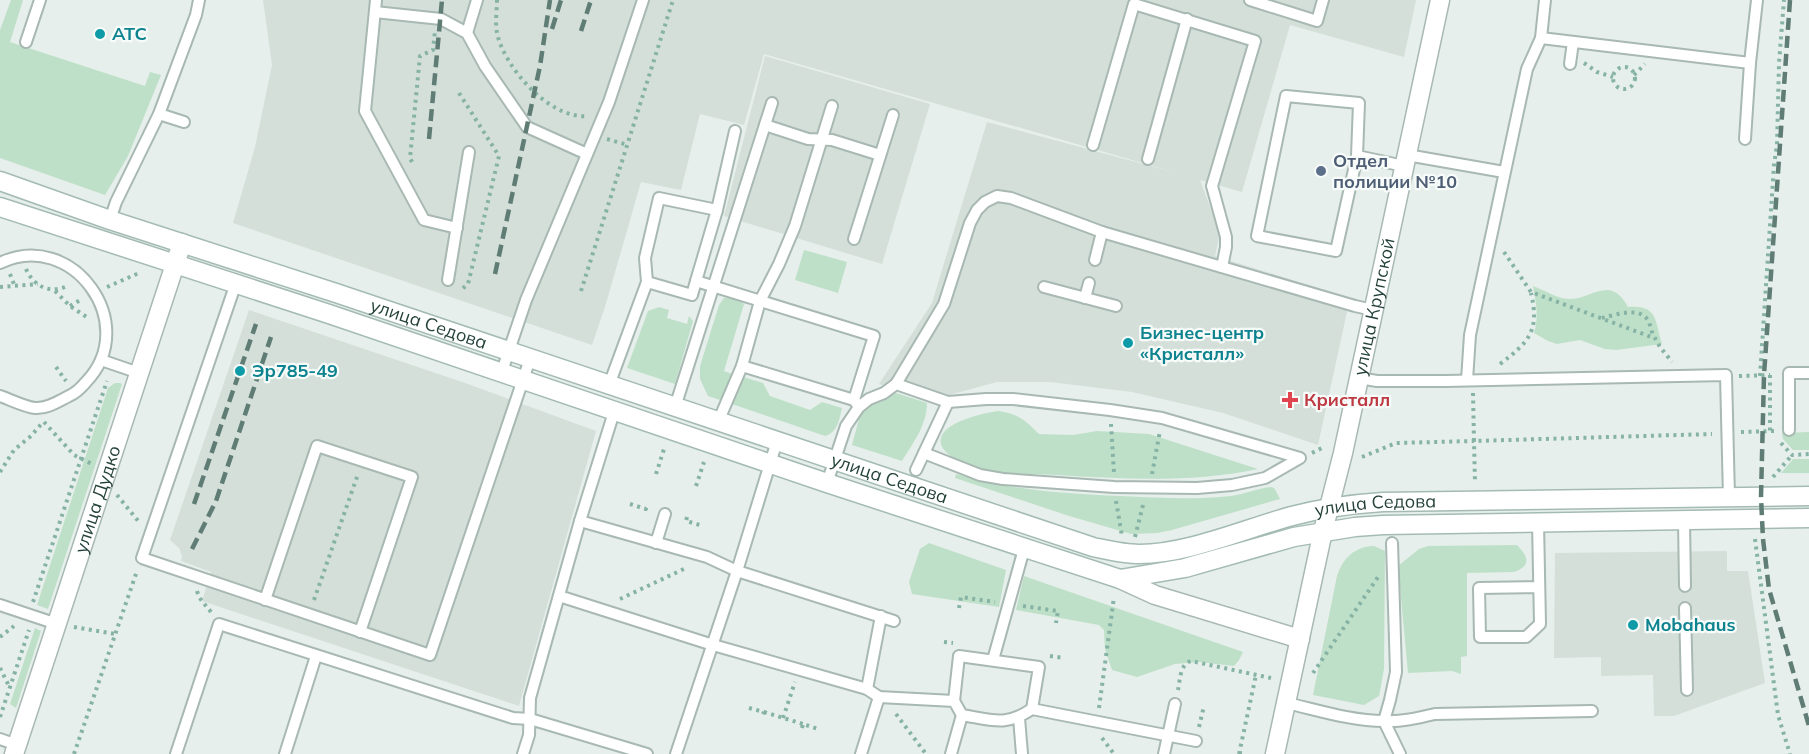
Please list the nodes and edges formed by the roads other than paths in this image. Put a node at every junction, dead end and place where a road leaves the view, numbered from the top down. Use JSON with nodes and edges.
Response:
{"nodes":[{"id":1,"x":40,"y":0,"type":"edge"},
{"id":2,"x":200,"y":0,"type":"edge"},
{"id":3,"x":376,"y":0,"type":"edge"},
{"id":4,"x":477,"y":0,"type":"edge"},
{"id":5,"x":643,"y":0,"type":"edge"},
{"id":6,"x":1250,"y":0,"type":"edge"},
{"id":7,"x":1323,"y":0,"type":"edge"},
{"id":8,"x":1440,"y":0,"type":"edge"},
{"id":9,"x":1545,"y":0,"type":"edge"},
{"id":10,"x":1757,"y":0,"type":"edge"},
{"id":11,"x":375,"y":12,"type":"junction"},
{"id":12,"x":1187,"y":20,"type":"junction"},
{"id":13,"x":467,"y":33,"type":"junction"},
{"id":14,"x":1541,"y":38,"type":"junction"},
{"id":15,"x":26,"y":42,"type":"dead end"},
{"id":16,"x":1573,"y":46,"type":"junction"},
{"id":17,"x":1750,"y":63,"type":"junction"},
{"id":18,"x":1570,"y":64,"type":"dead end"},
{"id":19,"x":772,"y":103,"type":"dead end"},
{"id":20,"x":832,"y":106,"type":"dead end"},
{"id":21,"x":159,"y":114,"type":"junction"},
{"id":22,"x":893,"y":115,"type":"dead end"},
{"id":23,"x":184,"y":122,"type":"dead end"},
{"id":24,"x":765,"y":125,"type":"junction"},
{"id":25,"x":735,"y":131,"type":"dead end"},
{"id":26,"x":1745,"y":139,"type":"dead end"},
{"id":27,"x":822,"y":140,"type":"junction"},
{"id":28,"x":1094,"y":145,"type":"dead end"},
{"id":29,"x":469,"y":152,"type":"dead end"},
{"id":30,"x":587,"y":154,"type":"junction"},
{"id":31,"x":880,"y":155,"type":"junction"},
{"id":32,"x":1357,"y":156,"type":"junction"},
{"id":33,"x":1148,"y":159,"type":"dead end"},
{"id":34,"x":1406,"y":161,"type":"junction"},
{"id":35,"x":1504,"y":172,"type":"junction"},
{"id":36,"x":0,"y":182,"type":"edge"},
{"id":37,"x":0,"y":207,"type":"edge"},
{"id":38,"x":715,"y":215,"type":"junction"},
{"id":39,"x":110,"y":220,"type":"junction"},
{"id":40,"x":733,"y":227,"type":"junction"},
{"id":41,"x":457,"y":228,"type":"junction"},
{"id":42,"x":1102,"y":232,"type":"junction"},
{"id":43,"x":854,"y":238,"type":"dead end"},
{"id":44,"x":182,"y":243,"type":"junction"},
{"id":45,"x":1095,"y":260,"type":"dead end"},
{"id":46,"x":0,"y":263,"type":"edge"},
{"id":47,"x":175,"y":264,"type":"junction"},
{"id":48,"x":1222,"y":267,"type":"junction"},
{"id":49,"x":448,"y":280,"type":"dead end"},
{"id":50,"x":647,"y":282,"type":"junction"},
{"id":51,"x":696,"y":282,"type":"junction"},
{"id":52,"x":236,"y":283,"type":"junction"},
{"id":53,"x":1089,"y":283,"type":"dead end"},
{"id":54,"x":714,"y":287,"type":"junction"},
{"id":55,"x":1044,"y":287,"type":"dead end"},
{"id":56,"x":1085,"y":298,"type":"junction"},
{"id":57,"x":760,"y":301,"type":"junction"},
{"id":58,"x":1116,"y":306,"type":"dead end"},
{"id":59,"x":1374,"y":310,"type":"junction"},
{"id":60,"x":508,"y":351,"type":"junction"},
{"id":61,"x":530,"y":359,"type":"junction"},
{"id":62,"x":101,"y":360,"type":"junction"},
{"id":63,"x":742,"y":366,"type":"junction"},
{"id":64,"x":140,"y":373,"type":"junction"},
{"id":65,"x":1809,"y":373,"type":"edge"},
{"id":66,"x":501,"y":374,"type":"junction"},
{"id":67,"x":1359,"y":378,"type":"junction"},
{"id":68,"x":1473,"y":380,"type":"junction"},
{"id":69,"x":523,"y":381,"type":"junction"},
{"id":70,"x":897,"y":384,"type":"junction"},
{"id":71,"x":609,"y":385,"type":"junction"},
{"id":72,"x":0,"y":396,"type":"edge"},
{"id":73,"x":948,"y":402,"type":"junction"},
{"id":74,"x":856,"y":404,"type":"junction"},
{"id":75,"x":675,"y":407,"type":"junction"},
{"id":76,"x":614,"y":412,"type":"junction"},
{"id":77,"x":718,"y":422,"type":"junction"},
{"id":78,"x":1789,"y":430,"type":"road end"},
{"id":79,"x":777,"y":441,"type":"junction"},
{"id":80,"x":924,"y":453,"type":"junction"},
{"id":81,"x":834,"y":460,"type":"junction"},
{"id":82,"x":769,"y":464,"type":"junction"},
{"id":83,"x":916,"y":470,"type":"dead end"},
{"id":84,"x":826,"y":483,"type":"junction"},
{"id":85,"x":1809,"y":496,"type":"edge"},
{"id":86,"x":1728,"y":497,"type":"junction"},
{"id":87,"x":1329,"y":507,"type":"junction"},
{"id":88,"x":665,"y":514,"type":"dead end"},
{"id":89,"x":1809,"y":518,"type":"edge"},
{"id":90,"x":1684,"y":520,"type":"junction"},
{"id":91,"x":580,"y":521,"type":"junction"},
{"id":92,"x":1538,"y":522,"type":"junction"},
{"id":93,"x":1323,"y":531,"type":"junction"},
{"id":94,"x":656,"y":543,"type":"junction"},
{"id":95,"x":1392,"y":543,"type":"dead end"},
{"id":96,"x":1024,"y":549,"type":"junction"},
{"id":97,"x":736,"y":571,"type":"junction"},
{"id":98,"x":1685,"y":586,"type":"dead end"},
{"id":99,"x":1117,"y":587,"type":"junction"},
{"id":100,"x":1539,"y":587,"type":"junction"},
{"id":101,"x":560,"y":596,"type":"junction"},
{"id":102,"x":265,"y":600,"type":"junction"},
{"id":103,"x":0,"y":605,"type":"edge"},
{"id":104,"x":1685,"y":608,"type":"dead end"},
{"id":105,"x":881,"y":616,"type":"junction"},
{"id":106,"x":894,"y":621,"type":"dead end"},
{"id":107,"x":57,"y":624,"type":"junction"},
{"id":108,"x":360,"y":632,"type":"junction"},
{"id":109,"x":1299,"y":639,"type":"junction"},
{"id":110,"x":712,"y":645,"type":"junction"},
{"id":111,"x":316,"y":656,"type":"junction"},
{"id":112,"x":993,"y":660,"type":"junction"},
{"id":113,"x":867,"y":689,"type":"junction"},
{"id":114,"x":1687,"y":690,"type":"dead end"},
{"id":115,"x":879,"y":697,"type":"junction"},
{"id":116,"x":954,"y":701,"type":"junction"},
{"id":117,"x":1286,"y":703,"type":"junction"},
{"id":118,"x":1175,"y":704,"type":"road end"},
{"id":119,"x":1032,"y":710,"type":"junction"},
{"id":120,"x":1592,"y":711,"type":"dead end"},
{"id":121,"x":962,"y":715,"type":"junction"},
{"id":122,"x":1019,"y":718,"type":"junction"},
{"id":123,"x":530,"y":719,"type":"junction"},
{"id":124,"x":1384,"y":721,"type":"junction"},
{"id":125,"x":1168,"y":735,"type":"junction"},
{"id":126,"x":1196,"y":741,"type":"dead end"},
{"id":127,"x":10,"y":746,"type":"edge"},
{"id":128,"x":176,"y":754,"type":"edge"},
{"id":129,"x":285,"y":754,"type":"edge"},
{"id":130,"x":523,"y":754,"type":"edge"},
{"id":131,"x":646,"y":754,"type":"edge"},
{"id":132,"x":676,"y":754,"type":"edge"},
{"id":133,"x":861,"y":754,"type":"edge"},
{"id":134,"x":951,"y":754,"type":"edge"},
{"id":135,"x":1022,"y":754,"type":"edge"},
{"id":136,"x":1164,"y":754,"type":"edge"},
{"id":137,"x":1275,"y":754,"type":"edge"},
{"id":138,"x":1400,"y":754,"type":"edge"}],
"edges":[{"from":1,"to":15,"type":"lane"},
{"from":2,"to":21,"type":"lane"},
{"from":3,"to":11,"type":"lane"},
{"from":4,"to":13,"type":"lane"},
{"from":5,"to":30,"type":"lane"},
{"from":6,"to":7,"type":"lane"},
{"from":8,"to":34,"type":"main road","name":"улица Крупской"},
{"from":9,"to":14,"type":"lane"},
{"from":10,"to":17,"type":"lane"},
{"from":11,"to":13,"type":"lane"},
{"from":11,"to":41,"type":"lane"},
{"from":12,"to":28,"type":"lane"},
{"from":12,"to":33,"type":"lane"},
{"from":12,"to":48,"type":"lane"},
{"from":13,"to":30,"type":"lane"},
{"from":14,"to":16,"type":"lane"},
{"from":14,"to":35,"type":"lane"},
{"from":16,"to":17,"type":"lane"},
{"from":16,"to":18,"type":"lane"},
{"from":17,"to":26,"type":"lane"},
{"from":19,"to":24,"type":"lane"},
{"from":20,"to":27,"type":"lane"},
{"from":21,"to":23,"type":"lane"},
{"from":21,"to":39,"type":"lane"},
{"from":22,"to":31,"type":"lane"},
{"from":24,"to":27,"type":"lane"},
{"from":24,"to":40,"type":"lane"},
{"from":25,"to":38,"type":"lane"},
{"from":27,"to":31,"type":"lane"},
{"from":27,"to":57,"type":"lane"},
{"from":29,"to":41,"type":"lane"},
{"from":30,"to":60,"type":"lane"},
{"from":31,"to":43,"type":"lane"},
{"from":32,"to":32,"type":"lane"},
{"from":32,"to":34,"type":"lane"},
{"from":34,"to":35,"type":"lane"},
{"from":34,"to":59,"type":"main road","name":"улица Крупской"},
{"from":35,"to":68,"type":"lane"},
{"from":36,"to":39,"type":"main road","name":"улица Седова"},
{"from":37,"to":47,"type":"main road","name":"улица Седова"},
{"from":38,"to":40,"type":"lane"},
{"from":38,"to":50,"type":"lane"},
{"from":38,"to":51,"type":"lane"},
{"from":39,"to":44,"type":"main road","name":"улица Седова"},
{"from":40,"to":54,"type":"lane"},
{"from":41,"to":49,"type":"lane"},
{"from":42,"to":45,"type":"lane"},
{"from":42,"to":48,"type":"lane"},
{"from":42,"to":70,"type":"lane"},
{"from":44,"to":47,"type":"main road","name":"улица Дудко"},
{"from":44,"to":60,"type":"main road","name":"улица Седова"},
{"from":46,"to":62,"type":"lane"},
{"from":47,"to":52,"type":"main road","name":"улица Седова"},
{"from":47,"to":64,"type":"main road","name":"улица Дудко"},
{"from":48,"to":59,"type":"lane"},
{"from":50,"to":51,"type":"lane"},
{"from":50,"to":71,"type":"lane"},
{"from":51,"to":54,"type":"lane"},
{"from":52,"to":66,"type":"main road","name":"улица Седова"},
{"from":52,"to":102,"type":"lane"},
{"from":53,"to":56,"type":"lane"},
{"from":54,"to":57,"type":"lane"},
{"from":54,"to":75,"type":"lane"},
{"from":55,"to":56,"type":"lane"},
{"from":56,"to":58,"type":"lane"},
{"from":57,"to":63,"type":"lane"},
{"from":57,"to":74,"type":"lane"},
{"from":59,"to":67,"type":"main road","name":"улица Крупской"},
{"from":60,"to":61,"type":"main road","name":"улица Седова"},
{"from":60,"to":66,"type":"lane"},
{"from":61,"to":69,"type":"lane"},
{"from":61,"to":71,"type":"main road","name":"улица Седова"},
{"from":62,"to":64,"type":"lane"},
{"from":62,"to":72,"type":"lane"},
{"from":63,"to":74,"type":"lane"},
{"from":63,"to":77,"type":"lane"},
{"from":64,"to":107,"type":"main road","name":"улица Дудко"},
{"from":65,"to":78,"type":"lane"},
{"from":66,"to":69,"type":"main road","name":"улица Седова"},
{"from":67,"to":68,"type":"lane"},
{"from":67,"to":87,"type":"main road","name":"улица Крупской"},
{"from":68,"to":86,"type":"lane"},
{"from":69,"to":76,"type":"main road","name":"улица Седова"},
{"from":69,"to":108,"type":"lane"},
{"from":70,"to":73,"type":"lane"},
{"from":70,"to":74,"type":"lane"},
{"from":71,"to":75,"type":"main road","name":"улица Седова"},
{"from":73,"to":80,"type":"lane"},
{"from":73,"to":80,"type":"lane"},
{"from":74,"to":81,"type":"lane"},
{"from":75,"to":77,"type":"main road","name":"улица Седова"},
{"from":76,"to":82,"type":"main road","name":"улица Седова"},
{"from":76,"to":91,"type":"lane"},
{"from":77,"to":79,"type":"main road","name":"улица Седова"},
{"from":79,"to":81,"type":"main road","name":"улица Седова"},
{"from":79,"to":82,"type":"lane"},
{"from":80,"to":83,"type":"lane"},
{"from":81,"to":84,"type":"lane"},
{"from":81,"to":87,"type":"main road","name":"улица Седова"},
{"from":82,"to":84,"type":"main road","name":"улица Седова"},
{"from":82,"to":97,"type":"lane"},
{"from":84,"to":96,"type":"main road","name":"улица Седова"},
{"from":85,"to":86,"type":"main road","name":"улица Седова"},
{"from":86,"to":87,"type":"main road","name":"улица Седова"},
{"from":87,"to":93,"type":"main road","name":"улица Крупской"},
{"from":88,"to":94,"type":"lane"},
{"from":89,"to":90,"type":"main road","name":"улица Седова"},
{"from":90,"to":92,"type":"main road","name":"улица Седова"},
{"from":90,"to":98,"type":"lane"},
{"from":91,"to":94,"type":"lane"},
{"from":91,"to":101,"type":"lane"},
{"from":92,"to":93,"type":"main road","name":"улица Седова"},
{"from":92,"to":100,"type":"lane"},
{"from":93,"to":99,"type":"main road","name":"улица Седова"},
{"from":93,"to":109,"type":"main road","name":"улица Крупской"},
{"from":94,"to":97,"type":"lane"},
{"from":95,"to":124,"type":"lane"},
{"from":96,"to":99,"type":"main road","name":"улица Седова"},
{"from":96,"to":112,"type":"lane"},
{"from":97,"to":105,"type":"lane"},
{"from":97,"to":110,"type":"lane"},
{"from":99,"to":109,"type":"main road","name":"улица Седова"},
{"from":100,"to":100,"type":"lane"},
{"from":101,"to":110,"type":"lane"},
{"from":101,"to":123,"type":"lane"},
{"from":102,"to":108,"type":"lane"},
{"from":102,"to":108,"type":"lane"},
{"from":103,"to":107,"type":"lane"},
{"from":104,"to":114,"type":"lane"},
{"from":105,"to":106,"type":"lane"},
{"from":105,"to":113,"type":"lane"},
{"from":107,"to":127,"type":"main road","name":"улица Дудко"},
{"from":109,"to":117,"type":"main road","name":"улица Крупской"},
{"from":110,"to":113,"type":"lane"},
{"from":110,"to":132,"type":"lane"},
{"from":111,"to":123,"type":"lane"},
{"from":111,"to":128,"type":"lane"},
{"from":111,"to":129,"type":"lane"},
{"from":112,"to":116,"type":"lane"},
{"from":112,"to":119,"type":"lane"},
{"from":113,"to":115,"type":"lane"},
{"from":115,"to":116,"type":"lane"},
{"from":115,"to":133,"type":"lane"},
{"from":116,"to":121,"type":"lane"},
{"from":117,"to":124,"type":"lane"},
{"from":117,"to":137,"type":"main road","name":"улица Крупской"},
{"from":118,"to":125,"type":"lane"},
{"from":119,"to":122,"type":"lane"},
{"from":119,"to":125,"type":"lane"},
{"from":120,"to":124,"type":"lane"},
{"from":121,"to":122,"type":"lane"},
{"from":121,"to":134,"type":"lane"},
{"from":122,"to":135,"type":"lane"},
{"from":123,"to":130,"type":"lane"},
{"from":123,"to":131,"type":"lane"},
{"from":124,"to":138,"type":"lane"},
{"from":125,"to":126,"type":"lane"},
{"from":125,"to":136,"type":"lane"}]}
